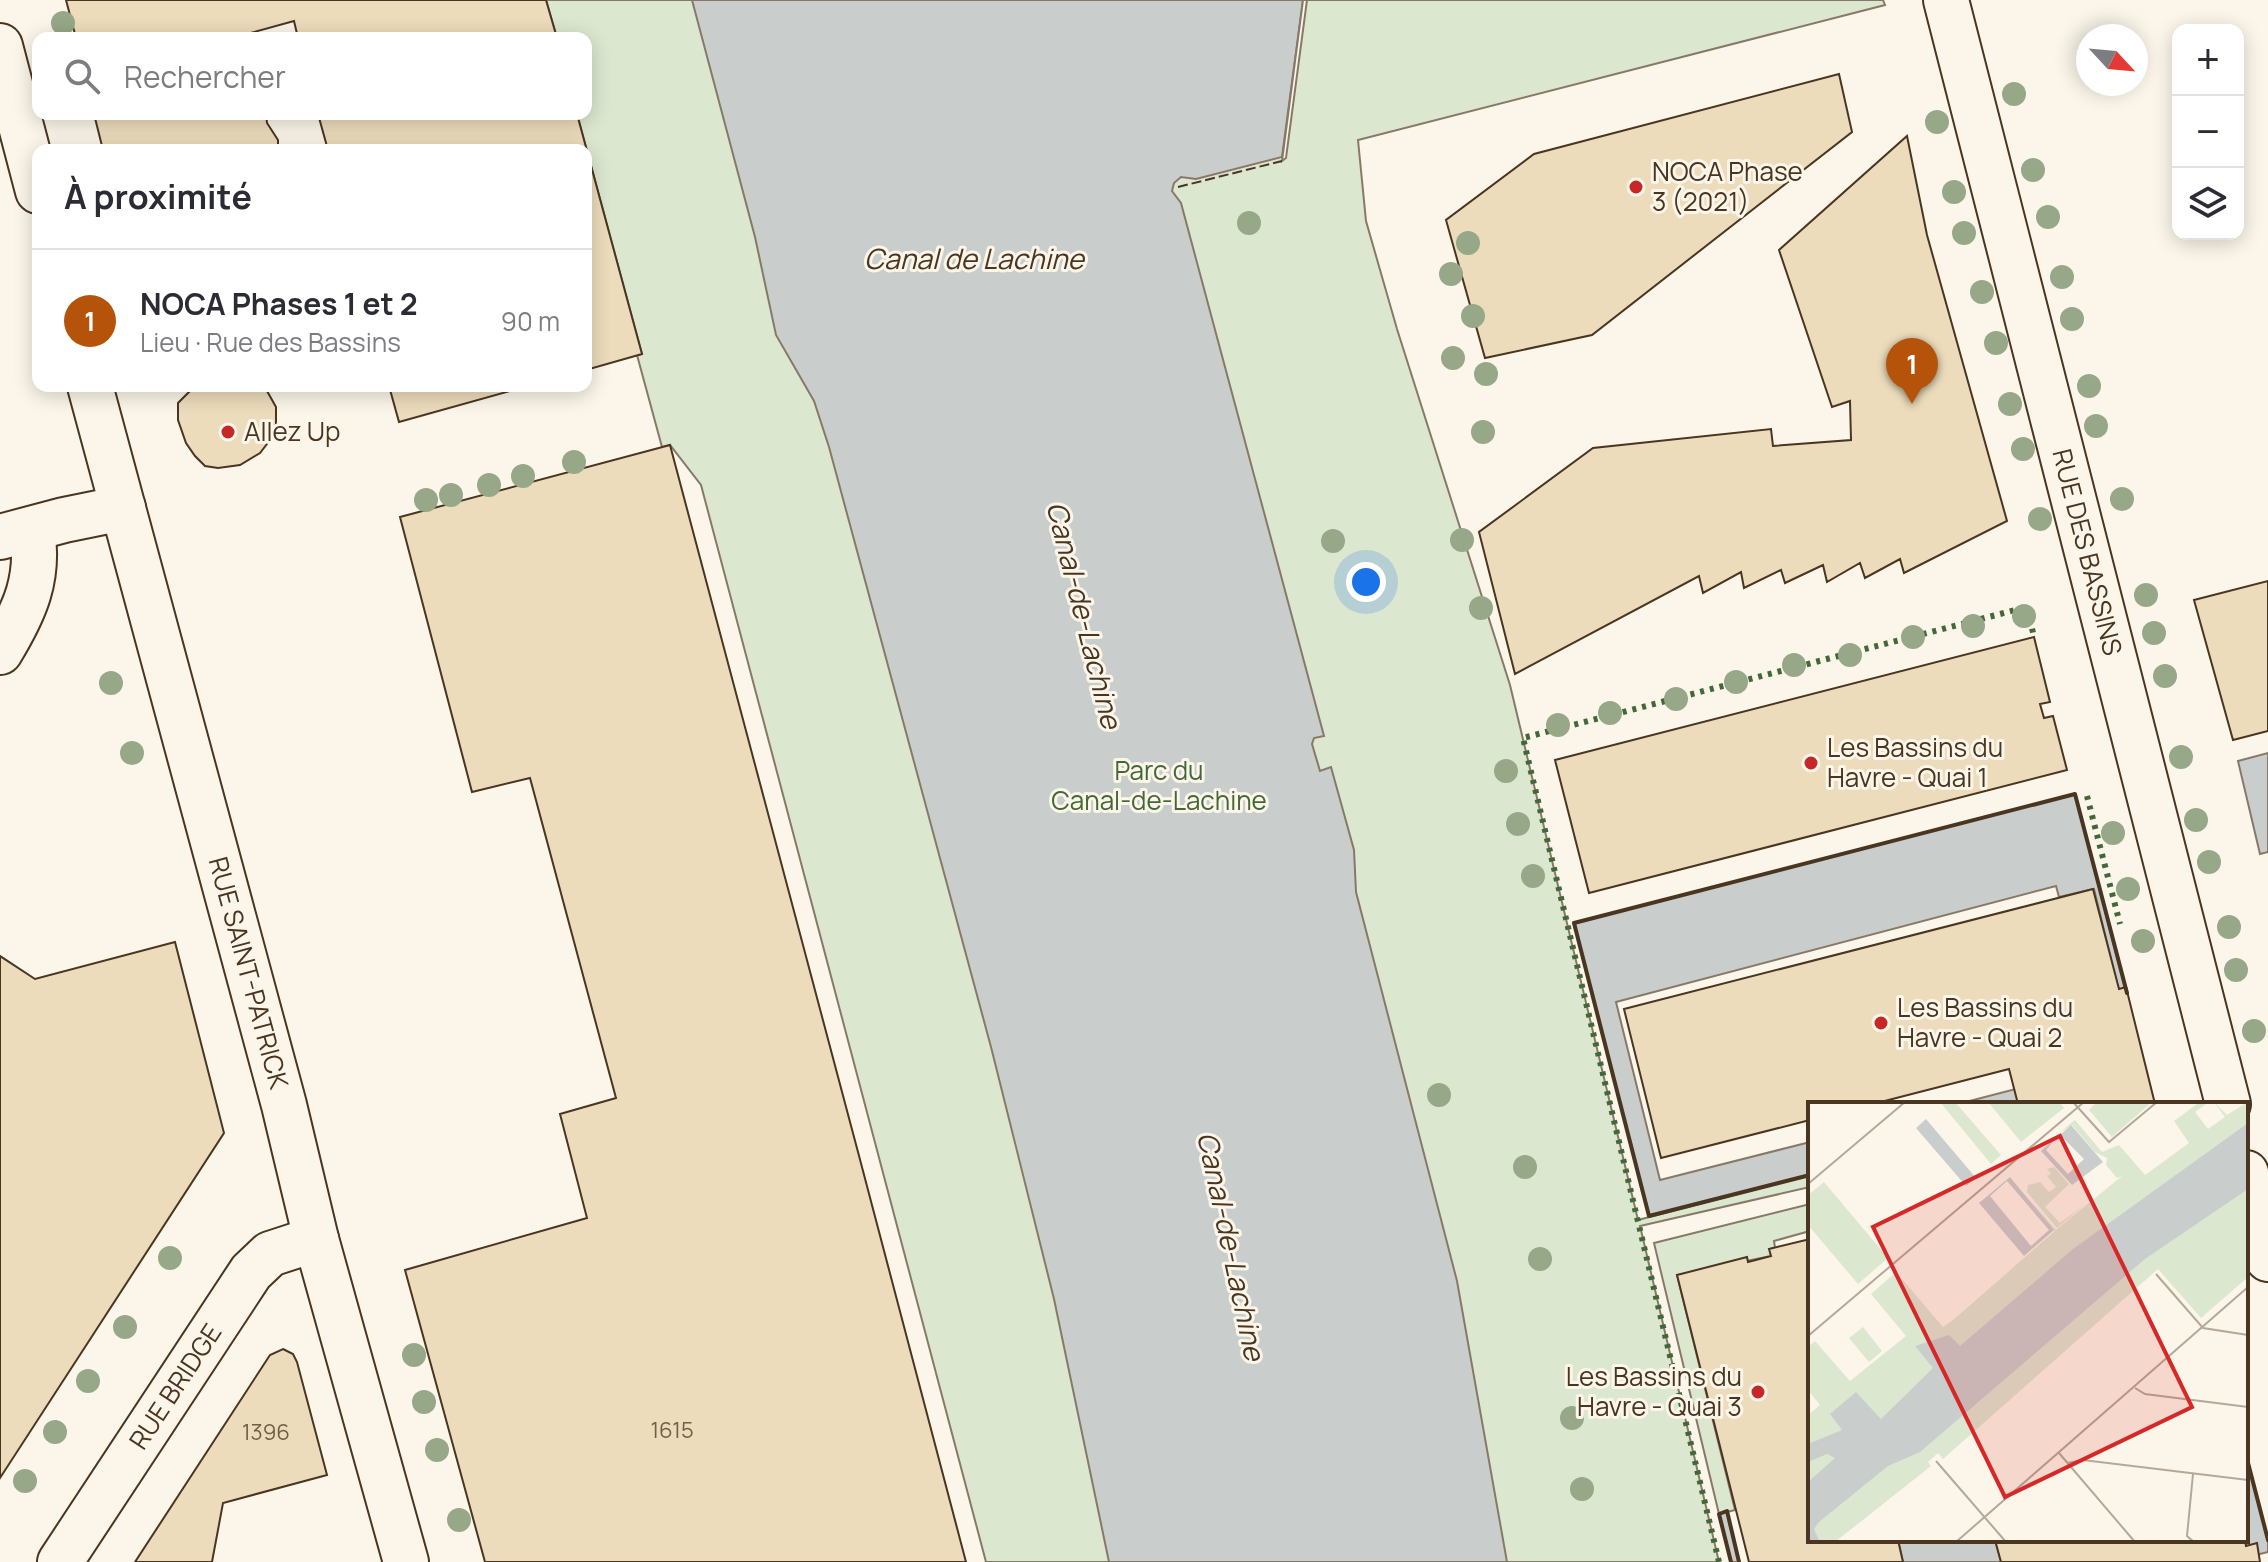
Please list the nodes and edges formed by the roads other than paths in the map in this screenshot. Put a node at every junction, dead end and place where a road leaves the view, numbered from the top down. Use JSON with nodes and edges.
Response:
{"nodes":[{"id":1,"x":1946,"y":0,"type":"edge"},
{"id":2,"x":0,"y":46,"type":"edge"},
{"id":3,"x":32,"y":168,"type":"edge"},
{"id":4,"x":92,"y":392,"type":"edge"},
{"id":5,"x":123,"y":508,"type":"junction"},
{"id":6,"x":16,"y":533,"type":"edge"},
{"id":7,"x":0,"y":652,"type":"edge"},
{"id":8,"x":2227,"y":1102,"type":"edge"},
{"id":9,"x":2248,"y":1181,"type":"edge"},
{"id":10,"x":316,"y":1239,"type":"junction"},
{"id":11,"x":2268,"y":1259,"type":"edge"},
{"id":12,"x":60,"y":1562,"type":"edge"},
{"id":13,"x":406,"y":1562,"type":"edge"}],
"edges":[{"from":1,"to":8,"type":"main road","name":"RUE DES BASSINS"},
{"from":2,"to":3,"type":"main road"},
{"from":4,"to":5,"type":"main road","name":"RUE SAINT-PATRICK"},
{"from":5,"to":6,"type":"main road"},
{"from":5,"to":10,"type":"main road","name":"RUE SAINT-PATRICK"},
{"from":6,"to":7,"type":"main road"},
{"from":9,"to":11,"type":"main road"},
{"from":10,"to":12,"type":"main road","name":"RUE BRIDGE"},
{"from":10,"to":13,"type":"main road","name":"RUE SAINT-PATRICK"}]}
